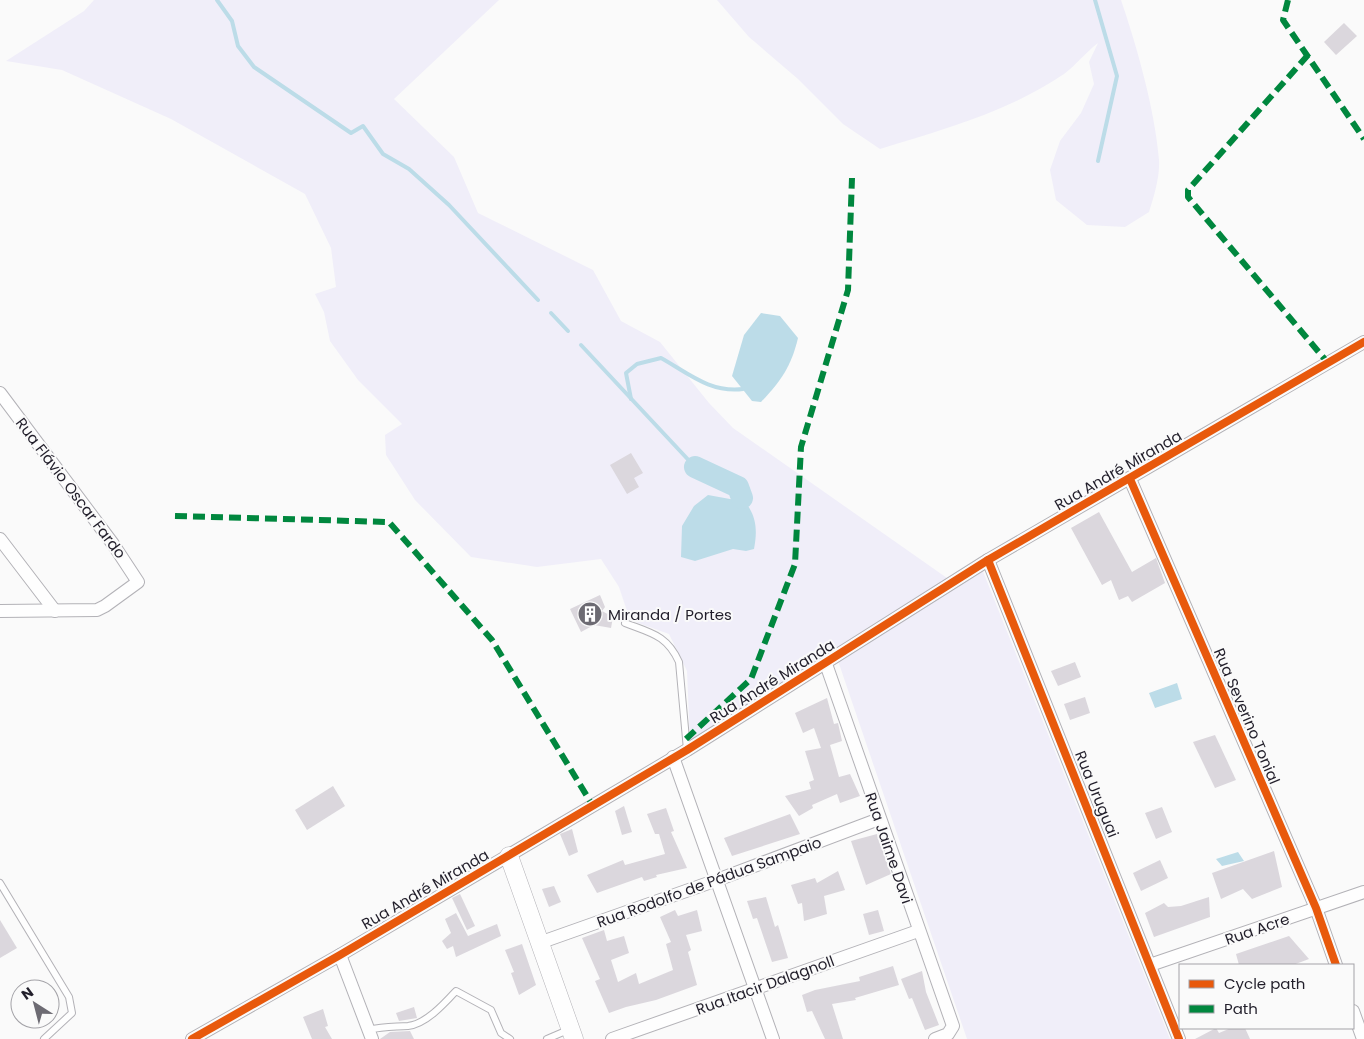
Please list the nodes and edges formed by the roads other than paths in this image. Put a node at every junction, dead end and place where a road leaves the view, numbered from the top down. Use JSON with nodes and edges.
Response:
{"nodes":[{"id":1,"x":1364,"y":342,"type":"edge"},
{"id":2,"x":0,"y":393,"type":"edge"},
{"id":3,"x":1130,"y":479,"type":"junction"},
{"id":4,"x":0,"y":539,"type":"edge"},
{"id":5,"x":988,"y":560,"type":"junction"},
{"id":6,"x":0,"y":611,"type":"edge"},
{"id":7,"x":55,"y":611,"type":"junction"},
{"id":8,"x":625,"y":623,"type":"dead end"},
{"id":9,"x":826,"y":664,"type":"junction"},
{"id":10,"x":687,"y":750,"type":"junction"},
{"id":11,"x":673,"y":757,"type":"junction"},
{"id":12,"x":879,"y":819,"type":"junction"},
{"id":13,"x":509,"y":856,"type":"junction"},
{"id":14,"x":717,"y":880,"type":"junction"},
{"id":15,"x":0,"y":883,"type":"edge"},
{"id":16,"x":1364,"y":892,"type":"edge"},
{"id":17,"x":1316,"y":908,"type":"junction"},
{"id":18,"x":918,"y":931,"type":"junction"},
{"id":19,"x":539,"y":944,"type":"junction"},
{"id":20,"x":340,"y":955,"type":"junction"},
{"id":21,"x":1336,"y":964,"type":"edge"},
{"id":22,"x":1150,"y":965,"type":"junction"},
{"id":23,"x":755,"y":989,"type":"junction"},
{"id":24,"x":1354,"y":1014,"type":"edge"},
{"id":25,"x":572,"y":1034,"type":"edge"},
{"id":26,"x":370,"y":1035,"type":"edge"},
{"id":27,"x":44,"y":1039,"type":"edge"},
{"id":28,"x":192,"y":1039,"type":"edge"},
{"id":29,"x":510,"y":1039,"type":"edge"},
{"id":30,"x":547,"y":1039,"type":"edge"},
{"id":31,"x":612,"y":1039,"type":"edge"},
{"id":32,"x":774,"y":1039,"type":"edge"},
{"id":33,"x":935,"y":1039,"type":"edge"},
{"id":34,"x":1179,"y":1039,"type":"edge"},
{"id":35,"x":1363,"y":1039,"type":"edge"}],
"edges":[{"from":1,"to":3,"type":"street","name":"Rua André Miranda"},
{"from":2,"to":7,"type":"street","name":"Rua Flávio Oscar Fardo"},
{"from":3,"to":5,"type":"street","name":"Rua André Miranda"},
{"from":3,"to":17,"type":"street","name":"Rua Severino Tonial"},
{"from":4,"to":7,"type":"street"},
{"from":5,"to":9,"type":"street","name":"Rua André Miranda"},
{"from":5,"to":22,"type":"street","name":"Rua Uruguai"},
{"from":6,"to":7,"type":"street"},
{"from":8,"to":10,"type":"lane"},
{"from":9,"to":10,"type":"street","name":"Rua André Miranda"},
{"from":9,"to":12,"type":"street","name":"Rua Jaime Davi"},
{"from":10,"to":11,"type":"street","name":"Rua André Miranda"},
{"from":11,"to":13,"type":"street","name":"Rua André Miranda"},
{"from":11,"to":14,"type":"street"},
{"from":12,"to":14,"type":"street","name":"Rua Rodolfo de Pádua Sampaio"},
{"from":12,"to":18,"type":"street","name":"Rua Jaime Davi"},
{"from":13,"to":19,"type":"street"},
{"from":13,"to":20,"type":"street","name":"Rua André Miranda"},
{"from":14,"to":19,"type":"street","name":"Rua Rodolfo de Pádua Sampaio"},
{"from":14,"to":23,"type":"street"},
{"from":15,"to":27,"type":"lane"},
{"from":16,"to":17,"type":"street","name":"Rua Acre"},
{"from":17,"to":21,"type":"street","name":"Rua Severino Tonial"},
{"from":17,"to":22,"type":"street","name":"Rua Acre"},
{"from":18,"to":23,"type":"street","name":"Rua Itacir Dalagnoll"},
{"from":18,"to":33,"type":"street","name":"Rua Jaime Davi"},
{"from":19,"to":25,"type":"street"},
{"from":20,"to":26,"type":"street"},
{"from":20,"to":28,"type":"street","name":"Rua André Miranda"},
{"from":22,"to":34,"type":"street","name":"Rua Uruguai"},
{"from":23,"to":31,"type":"street","name":"Rua Itacir Dalagnoll"},
{"from":23,"to":32,"type":"street"},
{"from":24,"to":35,"type":"street"},
{"from":25,"to":30,"type":"lane"},
{"from":26,"to":29,"type":"lane"}]}
